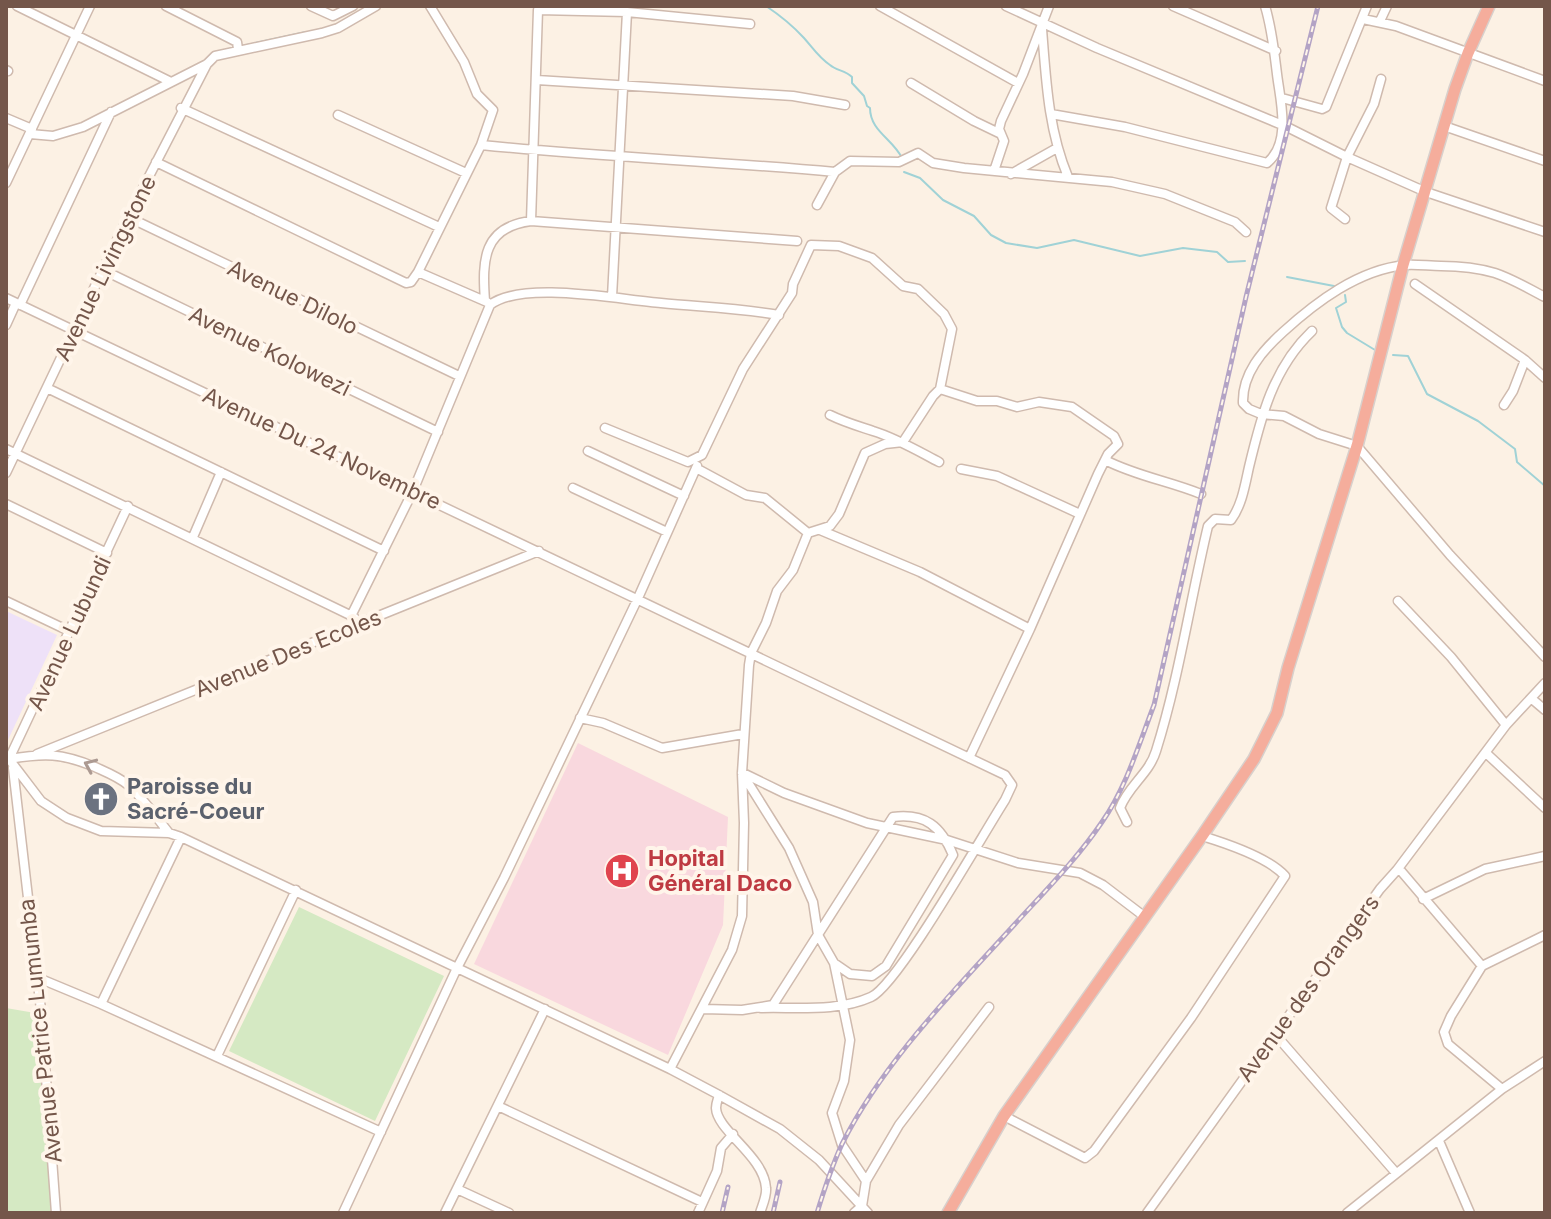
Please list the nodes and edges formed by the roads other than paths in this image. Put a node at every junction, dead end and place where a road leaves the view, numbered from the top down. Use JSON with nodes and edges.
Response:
{"nodes":[{"id":1,"x":17,"y":6,"type":"edge"},
{"id":2,"x":90,"y":6,"type":"edge"},
{"id":3,"x":166,"y":6,"type":"edge"},
{"id":4,"x":311,"y":6,"type":"edge"},
{"id":5,"x":353,"y":6,"type":"edge"},
{"id":6,"x":376,"y":6,"type":"edge"},
{"id":7,"x":430,"y":6,"type":"edge"},
{"id":8,"x":880,"y":6,"type":"edge"},
{"id":9,"x":1006,"y":6,"type":"edge"},
{"id":10,"x":1049,"y":6,"type":"edge"},
{"id":11,"x":1173,"y":6,"type":"edge"},
{"id":12,"x":1265,"y":6,"type":"edge"},
{"id":13,"x":1367,"y":6,"type":"edge"},
{"id":14,"x":1387,"y":6,"type":"edge"},
{"id":15,"x":1489,"y":6,"type":"edge"},
{"id":16,"x":627,"y":12,"type":"junction"},
{"id":17,"x":1363,"y":19,"type":"junction"},
{"id":18,"x":1380,"y":21,"type":"junction"},
{"id":19,"x":750,"y":24,"type":"dead end"},
{"id":20,"x":1042,"y":24,"type":"junction"},
{"id":21,"x":76,"y":35,"type":"junction"},
{"id":22,"x":238,"y":45,"type":"junction"},
{"id":23,"x":1276,"y":51,"type":"junction"},
{"id":24,"x":1468,"y":53,"type":"junction"},
{"id":25,"x":207,"y":64,"type":"junction"},
{"id":26,"x":1381,"y":79,"type":"dead end"},
{"id":27,"x":537,"y":80,"type":"junction"},
{"id":28,"x":169,"y":81,"type":"junction"},
{"id":29,"x":1545,"y":81,"type":"edge"},
{"id":30,"x":624,"y":83,"type":"junction"},
{"id":31,"x":911,"y":83,"type":"dead end"},
{"id":32,"x":1018,"y":83,"type":"junction"},
{"id":33,"x":1282,"y":98,"type":"junction"},
{"id":34,"x":845,"y":105,"type":"dead end"},
{"id":35,"x":181,"y":108,"type":"junction"},
{"id":36,"x":112,"y":112,"type":"junction"},
{"id":37,"x":1051,"y":114,"type":"junction"},
{"id":38,"x":338,"y":115,"type":"dead end"},
{"id":39,"x":6,"y":118,"type":"edge"},
{"id":40,"x":1282,"y":125,"type":"junction"},
{"id":41,"x":1444,"y":126,"type":"junction"},
{"id":42,"x":31,"y":132,"type":"junction"},
{"id":43,"x":1002,"y":134,"type":"junction"},
{"id":44,"x":481,"y":145,"type":"junction"},
{"id":45,"x":1057,"y":148,"type":"junction"},
{"id":46,"x":534,"y":150,"type":"junction"},
{"id":47,"x":6,"y":157,"type":"edge"},
{"id":48,"x":1347,"y":157,"type":"junction"},
{"id":49,"x":619,"y":158,"type":"junction"},
{"id":50,"x":1545,"y":161,"type":"edge"},
{"id":51,"x":16,"y":162,"type":"junction"},
{"id":52,"x":156,"y":162,"type":"junction"},
{"id":53,"x":994,"y":171,"type":"junction"},
{"id":54,"x":835,"y":172,"type":"junction"},
{"id":55,"x":466,"y":173,"type":"junction"},
{"id":56,"x":1011,"y":174,"type":"junction"},
{"id":57,"x":1068,"y":177,"type":"junction"},
{"id":58,"x":6,"y":183,"type":"edge"},
{"id":59,"x":1426,"y":192,"type":"junction"},
{"id":60,"x":817,"y":205,"type":"dead end"},
{"id":61,"x":128,"y":217,"type":"junction"},
{"id":62,"x":1345,"y":219,"type":"dead end"},
{"id":63,"x":531,"y":221,"type":"junction"},
{"id":64,"x":439,"y":227,"type":"junction"},
{"id":65,"x":616,"y":229,"type":"junction"},
{"id":66,"x":1246,"y":232,"type":"dead end"},
{"id":67,"x":1545,"y":232,"type":"edge"},
{"id":68,"x":797,"y":241,"type":"dead end"},
{"id":69,"x":1403,"y":265,"type":"junction"},
{"id":70,"x":103,"y":270,"type":"junction"},
{"id":71,"x":418,"y":272,"type":"junction"},
{"id":72,"x":1415,"y":284,"type":"dead end"},
{"id":73,"x":612,"y":297,"type":"junction"},
{"id":74,"x":1545,"y":297,"type":"edge"},
{"id":75,"x":6,"y":298,"type":"edge"},
{"id":76,"x":488,"y":303,"type":"junction"},
{"id":77,"x":18,"y":304,"type":"junction"},
{"id":78,"x":779,"y":315,"type":"junction"},
{"id":79,"x":6,"y":325,"type":"edge"},
{"id":80,"x":74,"y":331,"type":"junction"},
{"id":81,"x":1312,"y":331,"type":"dead end"},
{"id":82,"x":1525,"y":360,"type":"junction"},
{"id":83,"x":459,"y":376,"type":"junction"},
{"id":84,"x":1545,"y":378,"type":"edge"},
{"id":85,"x":47,"y":388,"type":"junction"},
{"id":86,"x":940,"y":389,"type":"junction"},
{"id":87,"x":1504,"y":405,"type":"dead end"},
{"id":88,"x":1261,"y":414,"type":"junction"},
{"id":89,"x":830,"y":415,"type":"dead end"},
{"id":90,"x":605,"y":428,"type":"dead end"},
{"id":91,"x":438,"y":432,"type":"junction"},
{"id":92,"x":903,"y":442,"type":"junction"},
{"id":93,"x":1357,"y":446,"type":"junction"},
{"id":94,"x":6,"y":449,"type":"edge"},
{"id":95,"x":588,"y":451,"type":"dead end"},
{"id":96,"x":16,"y":453,"type":"junction"},
{"id":97,"x":702,"y":455,"type":"junction"},
{"id":98,"x":1105,"y":460,"type":"junction"},
{"id":99,"x":939,"y":462,"type":"dead end"},
{"id":100,"x":696,"y":468,"type":"junction"},
{"id":101,"x":961,"y":469,"type":"dead end"},
{"id":102,"x":221,"y":472,"type":"junction"},
{"id":103,"x":6,"y":473,"type":"edge"},
{"id":104,"x":573,"y":488,"type":"dead end"},
{"id":105,"x":413,"y":491,"type":"junction"},
{"id":106,"x":1201,"y":494,"type":"dead end"},
{"id":107,"x":684,"y":496,"type":"junction"},
{"id":108,"x":6,"y":504,"type":"edge"},
{"id":109,"x":128,"y":506,"type":"junction"},
{"id":110,"x":1080,"y":514,"type":"junction"},
{"id":111,"x":819,"y":530,"type":"junction"},
{"id":112,"x":667,"y":532,"type":"junction"},
{"id":113,"x":808,"y":533,"type":"junction"},
{"id":114,"x":193,"y":537,"type":"junction"},
{"id":115,"x":384,"y":551,"type":"junction"},
{"id":116,"x":539,"y":551,"type":"junction"},
{"id":117,"x":107,"y":553,"type":"junction"},
{"id":118,"x":638,"y":598,"type":"junction"},
{"id":119,"x":6,"y":601,"type":"edge"},
{"id":120,"x":1398,"y":601,"type":"dead end"},
{"id":121,"x":352,"y":614,"type":"junction"},
{"id":122,"x":359,"y":625,"type":"junction"},
{"id":123,"x":1030,"y":629,"type":"junction"},
{"id":124,"x":69,"y":631,"type":"junction"},
{"id":125,"x":751,"y":653,"type":"junction"},
{"id":126,"x":1545,"y":657,"type":"edge"},
{"id":127,"x":1545,"y":683,"type":"edge"},
{"id":128,"x":1532,"y":699,"type":"junction"},
{"id":129,"x":1545,"y":710,"type":"edge"},
{"id":130,"x":580,"y":718,"type":"junction"},
{"id":131,"x":1506,"y":725,"type":"junction"},
{"id":132,"x":743,"y":734,"type":"junction"},
{"id":133,"x":1486,"y":753,"type":"junction"},
{"id":134,"x":37,"y":754,"type":"junction"},
{"id":135,"x":8,"y":757,"type":"edge"},
{"id":136,"x":969,"y":758,"type":"junction"},
{"id":137,"x":742,"y":773,"type":"junction"},
{"id":138,"x":1545,"y":808,"type":"edge"},
{"id":139,"x":1127,"y":822,"type":"dead end"},
{"id":140,"x":885,"y":827,"type":"junction"},
{"id":141,"x":169,"y":833,"type":"junction"},
{"id":142,"x":1202,"y":836,"type":"junction"},
{"id":143,"x":181,"y":837,"type":"junction"},
{"id":144,"x":947,"y":840,"type":"junction"},
{"id":145,"x":973,"y":850,"type":"junction"},
{"id":146,"x":1545,"y":856,"type":"edge"},
{"id":147,"x":1397,"y":870,"type":"junction"},
{"id":148,"x":296,"y":890,"type":"junction"},
{"id":149,"x":1423,"y":899,"type":"junction"},
{"id":150,"x":1145,"y":917,"type":"junction"},
{"id":151,"x":818,"y":935,"type":"junction"},
{"id":152,"x":1545,"y":935,"type":"edge"},
{"id":153,"x":834,"y":963,"type":"junction"},
{"id":154,"x":1482,"y":966,"type":"junction"},
{"id":155,"x":457,"y":968,"type":"junction"},
{"id":156,"x":36,"y":977,"type":"junction"},
{"id":157,"x":101,"y":1004,"type":"junction"},
{"id":158,"x":843,"y":1006,"type":"junction"},
{"id":159,"x":989,"y":1007,"type":"dead end"},
{"id":160,"x":761,"y":1008,"type":"junction"},
{"id":161,"x":545,"y":1009,"type":"junction"},
{"id":162,"x":703,"y":1009,"type":"junction"},
{"id":163,"x":1274,"y":1033,"type":"junction"},
{"id":164,"x":217,"y":1056,"type":"junction"},
{"id":165,"x":1543,"y":1062,"type":"edge"},
{"id":166,"x":670,"y":1069,"type":"junction"},
{"id":167,"x":1545,"y":1076,"type":"edge"},
{"id":168,"x":1502,"y":1089,"type":"junction"},
{"id":169,"x":719,"y":1095,"type":"junction"},
{"id":170,"x":498,"y":1106,"type":"junction"},
{"id":171,"x":1004,"y":1116,"type":"junction"},
{"id":172,"x":381,"y":1132,"type":"junction"},
{"id":173,"x":733,"y":1134,"type":"junction"},
{"id":174,"x":1439,"y":1141,"type":"junction"},
{"id":175,"x":1396,"y":1173,"type":"junction"},
{"id":176,"x":866,"y":1181,"type":"junction"},
{"id":177,"x":457,"y":1189,"type":"junction"},
{"id":178,"x":959,"y":1198,"type":"junction"},
{"id":179,"x":702,"y":1202,"type":"junction"},
{"id":180,"x":865,"y":1209,"type":"edge"},
{"id":181,"x":56,"y":1213,"type":"edge"},
{"id":182,"x":343,"y":1213,"type":"edge"},
{"id":183,"x":445,"y":1213,"type":"edge"},
{"id":184,"x":509,"y":1213,"type":"edge"},
{"id":185,"x":698,"y":1213,"type":"edge"},
{"id":186,"x":760,"y":1213,"type":"edge"},
{"id":187,"x":854,"y":1213,"type":"edge"},
{"id":188,"x":948,"y":1213,"type":"edge"},
{"id":189,"x":954,"y":1213,"type":"edge"},
{"id":190,"x":1147,"y":1213,"type":"edge"},
{"id":191,"x":1347,"y":1213,"type":"edge"},
{"id":192,"x":1470,"y":1213,"type":"edge"}],
"edges":[{"from":1,"to":21,"type":"street"},
{"from":2,"to":21,"type":"street"},
{"from":3,"to":22,"type":"street"},
{"from":4,"to":5,"type":"street"},
{"from":6,"to":22,"type":"street"},
{"from":7,"to":44,"type":"street"},
{"from":8,"to":32,"type":"street"},
{"from":9,"to":20,"type":"street"},
{"from":10,"to":20,"type":"street"},
{"from":11,"to":23,"type":"street"},
{"from":12,"to":23,"type":"street"},
{"from":13,"to":17,"type":"street"},
{"from":14,"to":18,"type":"street"},
{"from":15,"to":24,"type":"highway"},
{"from":16,"to":19,"type":"street"},
{"from":16,"to":27,"type":"street"},
{"from":16,"to":30,"type":"street"},
{"from":17,"to":18,"type":"street"},
{"from":17,"to":33,"type":"street"},
{"from":18,"to":24,"type":"street"},
{"from":20,"to":32,"type":"street"},
{"from":20,"to":37,"type":"street"},
{"from":20,"to":40,"type":"street"},
{"from":21,"to":28,"type":"street"},
{"from":21,"to":42,"type":"street"},
{"from":22,"to":25,"type":"street"},
{"from":23,"to":33,"type":"street"},
{"from":24,"to":29,"type":"street"},
{"from":24,"to":41,"type":"highway"},
{"from":25,"to":28,"type":"street"},
{"from":25,"to":35,"type":"street","name":"Avenue Livingstone"},
{"from":26,"to":48,"type":"street"},
{"from":27,"to":30,"type":"street"},
{"from":27,"to":46,"type":"street"},
{"from":28,"to":36,"type":"street"},
{"from":30,"to":34,"type":"street"},
{"from":30,"to":49,"type":"street"},
{"from":31,"to":43,"type":"street"},
{"from":32,"to":43,"type":"street"},
{"from":33,"to":40,"type":"street"},
{"from":35,"to":52,"type":"street","name":"Avenue Livingstone"},
{"from":35,"to":64,"type":"street"},
{"from":36,"to":42,"type":"street"},
{"from":36,"to":77,"type":"street"},
{"from":37,"to":40,"type":"street"},
{"from":37,"to":45,"type":"street"},
{"from":38,"to":55,"type":"street"},
{"from":39,"to":42,"type":"street"},
{"from":40,"to":48,"type":"street"},
{"from":41,"to":50,"type":"street"},
{"from":41,"to":59,"type":"highway"},
{"from":42,"to":51,"type":"street"},
{"from":43,"to":53,"type":"street"},
{"from":44,"to":46,"type":"street"},
{"from":44,"to":55,"type":"street"},
{"from":45,"to":56,"type":"street"},
{"from":45,"to":57,"type":"street"},
{"from":46,"to":49,"type":"street"},
{"from":46,"to":63,"type":"street"},
{"from":47,"to":51,"type":"street"},
{"from":48,"to":59,"type":"street"},
{"from":48,"to":62,"type":"street"},
{"from":49,"to":54,"type":"street"},
{"from":49,"to":65,"type":"street"},
{"from":51,"to":58,"type":"street"},
{"from":52,"to":61,"type":"street","name":"Avenue Livingstone"},
{"from":52,"to":71,"type":"street"},
{"from":53,"to":54,"type":"street"},
{"from":53,"to":56,"type":"street"},
{"from":54,"to":60,"type":"street"},
{"from":55,"to":64,"type":"street"},
{"from":56,"to":57,"type":"street"},
{"from":57,"to":66,"type":"street"},
{"from":59,"to":67,"type":"street"},
{"from":59,"to":69,"type":"highway"},
{"from":61,"to":70,"type":"street","name":"Avenue Livingstone"},
{"from":61,"to":83,"type":"street","name":"Avenue Dilolo"},
{"from":63,"to":65,"type":"street"},
{"from":63,"to":76,"type":"street"},
{"from":64,"to":71,"type":"street"},
{"from":65,"to":68,"type":"street"},
{"from":65,"to":73,"type":"street"},
{"from":69,"to":74,"type":"street"},
{"from":69,"to":88,"type":"street"},
{"from":69,"to":93,"type":"highway"},
{"from":70,"to":80,"type":"street","name":"Avenue Livingstone"},
{"from":70,"to":91,"type":"street","name":"Avenue Kolowezi"},
{"from":71,"to":76,"type":"street"},
{"from":72,"to":82,"type":"street"},
{"from":73,"to":76,"type":"street"},
{"from":73,"to":78,"type":"street"},
{"from":75,"to":77,"type":"street","name":"Avenue Du 24 Novembre"},
{"from":76,"to":83,"type":"street"},
{"from":77,"to":79,"type":"street"},
{"from":77,"to":80,"type":"street","name":"Avenue Du 24 Novembre"},
{"from":78,"to":86,"type":"street"},
{"from":78,"to":97,"type":"street"},
{"from":80,"to":85,"type":"street","name":"Avenue Livingstone"},
{"from":80,"to":105,"type":"street","name":"Avenue Du 24 Novembre"},
{"from":81,"to":88,"type":"street"},
{"from":82,"to":84,"type":"street"},
{"from":82,"to":87,"type":"street"},
{"from":83,"to":91,"type":"street"},
{"from":85,"to":96,"type":"street","name":"Avenue Livingstone"},
{"from":85,"to":102,"type":"street"},
{"from":86,"to":92,"type":"street"},
{"from":86,"to":98,"type":"street"},
{"from":88,"to":93,"type":"street"},
{"from":88,"to":139,"type":"street"},
{"from":89,"to":92,"type":"street"},
{"from":90,"to":97,"type":"street"},
{"from":91,"to":105,"type":"street"},
{"from":92,"to":99,"type":"street"},
{"from":92,"to":111,"type":"street"},
{"from":93,"to":126,"type":"street"},
{"from":93,"to":142,"type":"highway"},
{"from":94,"to":96,"type":"street"},
{"from":95,"to":107,"type":"street"},
{"from":96,"to":103,"type":"street","name":"Avenue Livingstone"},
{"from":96,"to":109,"type":"street"},
{"from":97,"to":100,"type":"street"},
{"from":98,"to":106,"type":"street"},
{"from":98,"to":110,"type":"street"},
{"from":100,"to":107,"type":"street"},
{"from":100,"to":113,"type":"street"},
{"from":101,"to":110,"type":"street"},
{"from":102,"to":114,"type":"street"},
{"from":102,"to":115,"type":"street"},
{"from":104,"to":112,"type":"street"},
{"from":105,"to":115,"type":"street"},
{"from":105,"to":116,"type":"street","name":"Avenue Du 24 Novembre"},
{"from":107,"to":112,"type":"street"},
{"from":108,"to":117,"type":"street"},
{"from":109,"to":114,"type":"street"},
{"from":109,"to":117,"type":"street","name":"Avenue Lubundi"},
{"from":110,"to":123,"type":"street"},
{"from":111,"to":113,"type":"street"},
{"from":111,"to":123,"type":"street"},
{"from":112,"to":118,"type":"street"},
{"from":113,"to":125,"type":"street"},
{"from":114,"to":121,"type":"street"},
{"from":115,"to":121,"type":"street"},
{"from":116,"to":118,"type":"street","name":"Avenue Du 24 Novembre"},
{"from":116,"to":122,"type":"street","name":"Avenue Des Ecoles"},
{"from":117,"to":124,"type":"street","name":"Avenue Lubundi"},
{"from":118,"to":125,"type":"street","name":"Avenue Du 24 Novembre"},
{"from":118,"to":130,"type":"street"},
{"from":119,"to":124,"type":"street"},
{"from":120,"to":131,"type":"street"},
{"from":121,"to":122,"type":"street"},
{"from":122,"to":134,"type":"street","name":"Avenue Des Ecoles"},
{"from":123,"to":136,"type":"street"},
{"from":124,"to":135,"type":"street","name":"Avenue Lubundi"},
{"from":125,"to":132,"type":"street"},
{"from":125,"to":136,"type":"street","name":"Avenue Du 24 Novembre"},
{"from":127,"to":128,"type":"street","name":"Avenue des Orangers"},
{"from":128,"to":129,"type":"street"},
{"from":128,"to":131,"type":"street","name":"Avenue des Orangers"},
{"from":130,"to":132,"type":"street"},
{"from":130,"to":155,"type":"street"},
{"from":131,"to":133,"type":"street","name":"Avenue des Orangers"},
{"from":132,"to":137,"type":"street"},
{"from":133,"to":138,"type":"street"},
{"from":133,"to":147,"type":"street","name":"Avenue des Orangers"},
{"from":134,"to":135,"type":"street"},
{"from":141,"to":134,"type":"street","one_way":true},
{"from":135,"to":141,"type":"street"},
{"from":135,"to":156,"type":"street","name":"Avenue Patrice Lumumba"},
{"from":136,"to":145,"type":"street","name":"Avenue Du 24 Novembre"},
{"from":137,"to":140,"type":"street"},
{"from":137,"to":151,"type":"street"},
{"from":137,"to":162,"type":"street"},
{"from":140,"to":144,"type":"street"},
{"from":140,"to":144,"type":"street"},
{"from":140,"to":151,"type":"street"},
{"from":141,"to":143,"type":"street"},
{"from":142,"to":150,"type":"highway"},
{"from":142,"to":171,"type":"street"},
{"from":143,"to":148,"type":"street"},
{"from":143,"to":157,"type":"street"},
{"from":144,"to":145,"type":"street"},
{"from":144,"to":153,"type":"street"},
{"from":145,"to":150,"type":"street"},
{"from":145,"to":158,"type":"street"},
{"from":146,"to":149,"type":"street"},
{"from":147,"to":149,"type":"street"},
{"from":147,"to":163,"type":"street","name":"Avenue des Orangers"},
{"from":148,"to":155,"type":"street"},
{"from":148,"to":164,"type":"street"},
{"from":149,"to":154,"type":"street"},
{"from":150,"to":171,"type":"highway"},
{"from":151,"to":153,"type":"street"},
{"from":151,"to":160,"type":"street"},
{"from":152,"to":154,"type":"street"},
{"from":153,"to":158,"type":"street"},
{"from":154,"to":168,"type":"street"},
{"from":155,"to":161,"type":"street"},
{"from":155,"to":172,"type":"street"},
{"from":156,"to":157,"type":"street"},
{"from":156,"to":181,"type":"street","name":"Avenue Patrice Lumumba"},
{"from":157,"to":164,"type":"street"},
{"from":158,"to":160,"type":"street"},
{"from":158,"to":176,"type":"street"},
{"from":159,"to":176,"type":"street"},
{"from":160,"to":162,"type":"street"},
{"from":161,"to":166,"type":"street"},
{"from":161,"to":170,"type":"street"},
{"from":162,"to":166,"type":"street"},
{"from":163,"to":175,"type":"street"},
{"from":163,"to":190,"type":"street","name":"Avenue des Orangers"},
{"from":164,"to":172,"type":"street"},
{"from":165,"to":167,"type":"street"},
{"from":165,"to":168,"type":"street"},
{"from":166,"to":169,"type":"street"},
{"from":168,"to":174,"type":"street"},
{"from":169,"to":173,"type":"street"},
{"from":169,"to":180,"type":"street"},
{"from":170,"to":177,"type":"street"},
{"from":170,"to":179,"type":"street"},
{"from":171,"to":178,"type":"highway"},
{"from":172,"to":182,"type":"street"},
{"from":173,"to":179,"type":"street"},
{"from":173,"to":186,"type":"street"},
{"from":174,"to":175,"type":"street"},
{"from":174,"to":192,"type":"street"},
{"from":175,"to":191,"type":"street"},
{"from":176,"to":180,"type":"street"},
{"from":177,"to":183,"type":"street"},
{"from":177,"to":184,"type":"street"},
{"from":178,"to":188,"type":"highway"},
{"from":178,"to":189,"type":"highway"},
{"from":179,"to":185,"type":"street"},
{"from":180,"to":187,"type":"street"}]}
